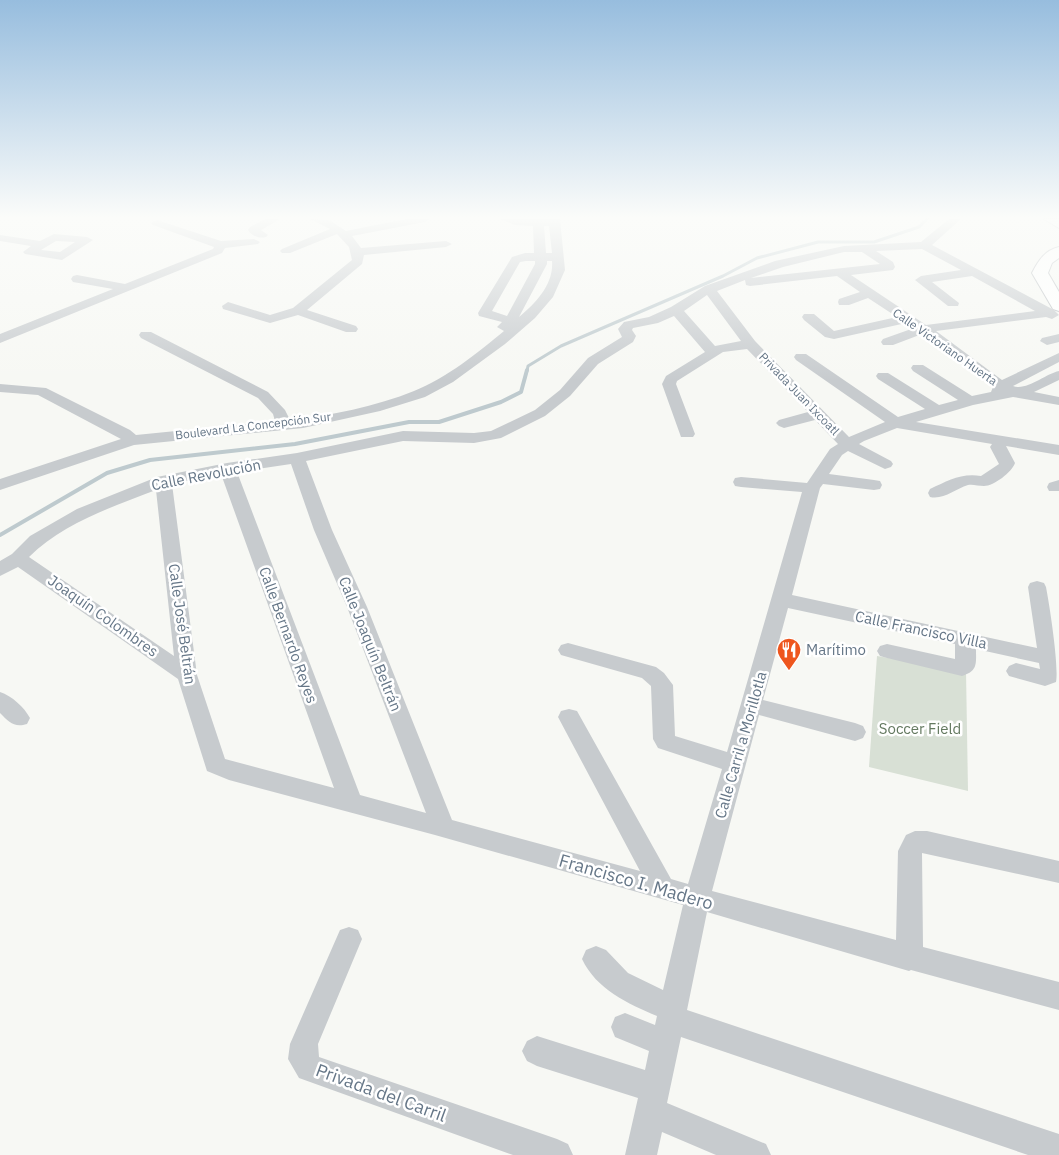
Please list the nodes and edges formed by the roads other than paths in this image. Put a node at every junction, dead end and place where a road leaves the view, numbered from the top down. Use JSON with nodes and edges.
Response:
{"nodes":[{"id":1,"x":165,"y":273,"type":"edge"},
{"id":2,"x":344,"y":273,"type":"edge"},
{"id":3,"x":508,"y":273,"type":"edge"},
{"id":4,"x":537,"y":273,"type":"edge"},
{"id":5,"x":558,"y":273,"type":"edge"},
{"id":6,"x":752,"y":273,"type":"edge"},
{"id":7,"x":767,"y":273,"type":"edge"},
{"id":8,"x":840,"y":273,"type":"joint"},
{"id":9,"x":968,"y":273,"type":"edge"},
{"id":10,"x":976,"y":273,"type":"edge"},
{"id":11,"x":1040,"y":273,"type":"edge"},
{"id":12,"x":1053,"y":273,"type":"edge"},
{"id":13,"x":77,"y":279,"type":"dead end"},
{"id":14,"x":773,"y":279,"type":"junction"},
{"id":15,"x":714,"y":287,"type":"junction"},
{"id":16,"x":1059,"y":287,"type":"edge"},
{"id":17,"x":128,"y":288,"type":"junction"},
{"id":18,"x":869,"y":293,"type":"junction"},
{"id":19,"x":844,"y":302,"type":"dead end"},
{"id":20,"x":953,"y":303,"type":"dead end"},
{"id":21,"x":228,"y":306,"type":"dead end"},
{"id":22,"x":676,"y":310,"type":"junction"},
{"id":23,"x":298,"y":311,"type":"junction"},
{"id":24,"x":1056,"y":312,"type":"edge"},
{"id":25,"x":809,"y":316,"type":"dead end"},
{"id":26,"x":907,"y":319,"type":"junction"},
{"id":27,"x":516,"y":323,"type":"junction"},
{"id":28,"x":351,"y":330,"type":"dead end"},
{"id":29,"x":924,"y":330,"type":"junction"},
{"id":30,"x":146,"y":335,"type":"dead end"},
{"id":31,"x":0,"y":339,"type":"edge"},
{"id":32,"x":888,"y":342,"type":"dead end"},
{"id":33,"x":750,"y":344,"type":"junction"},
{"id":34,"x":713,"y":352,"type":"junction"},
{"id":35,"x":801,"y":357,"type":"dead end"},
{"id":36,"x":1059,"y":357,"type":"edge"},
{"id":37,"x":918,"y":368,"type":"dead end"},
{"id":38,"x":1059,"y":375,"type":"edge"},
{"id":39,"x":883,"y":376,"type":"dead end"},
{"id":40,"x":0,"y":388,"type":"edge"},
{"id":41,"x":1011,"y":388,"type":"junction"},
{"id":42,"x":1059,"y":401,"type":"edge"},
{"id":43,"x":970,"y":402,"type":"junction"},
{"id":44,"x":938,"y":411,"type":"junction"},
{"id":45,"x":819,"y":414,"type":"junction"},
{"id":46,"x":282,"y":419,"type":"junction"},
{"id":47,"x":989,"y":421,"type":"dead end"},
{"id":48,"x":784,"y":423,"type":"dead end"},
{"id":49,"x":896,"y":423,"type":"junction"},
{"id":50,"x":687,"y":434,"type":"dead end"},
{"id":51,"x":128,"y":436,"type":"junction"},
{"id":52,"x":996,"y":440,"type":"junction"},
{"id":53,"x":847,"y":444,"type":"junction"},
{"id":54,"x":1059,"y":450,"type":"edge"},
{"id":55,"x":297,"y":458,"type":"junction"},
{"id":56,"x":885,"y":464,"type":"dead end"},
{"id":57,"x":227,"y":468,"type":"junction"},
{"id":58,"x":0,"y":471,"type":"edge"},
{"id":59,"x":163,"y":481,"type":"junction"},
{"id":60,"x":741,"y":482,"type":"dead end"},
{"id":61,"x":816,"y":483,"type":"junction"},
{"id":62,"x":874,"y":484,"type":"dead end"},
{"id":63,"x":0,"y":485,"type":"edge"},
{"id":64,"x":936,"y":493,"type":"dead end"},
{"id":65,"x":18,"y":558,"type":"junction"},
{"id":66,"x":0,"y":570,"type":"edge"},
{"id":67,"x":1037,"y":587,"type":"dead end"},
{"id":68,"x":782,"y":600,"type":"junction"},
{"id":69,"x":965,"y":639,"type":"junction"},
{"id":70,"x":568,"y":650,"type":"dead end"},
{"id":71,"x":887,"y":651,"type":"dead end"},
{"id":72,"x":1054,"y":659,"type":"edge"},
{"id":73,"x":1016,"y":671,"type":"dead end"},
{"id":74,"x":188,"y":675,"type":"junction"},
{"id":75,"x":0,"y":700,"type":"edge"},
{"id":76,"x":752,"y":705,"type":"junction"},
{"id":77,"x":569,"y":717,"type":"dead end"},
{"id":78,"x":19,"y":718,"type":"dead end"},
{"id":79,"x":855,"y":732,"type":"dead end"},
{"id":80,"x":736,"y":764,"type":"junction"},
{"id":81,"x":215,"y":765,"type":"joint"},
{"id":82,"x":350,"y":801,"type":"junction"},
{"id":83,"x":444,"y":829,"type":"junction"},
{"id":84,"x":1059,"y":872,"type":"edge"},
{"id":85,"x":663,"y":889,"type":"junction"},
{"id":86,"x":697,"y":899,"type":"junction"},
{"id":87,"x":349,"y":939,"type":"dead end"},
{"id":88,"x":910,"y":958,"type":"junction"},
{"id":89,"x":596,"y":959,"type":"dead end"},
{"id":90,"x":1059,"y":996,"type":"edge"},
{"id":91,"x":670,"y":1024,"type":"junction"},
{"id":92,"x":625,"y":1027,"type":"dead end"},
{"id":93,"x":537,"y":1052,"type":"dead end"},
{"id":94,"x":653,"y":1100,"type":"junction"},
{"id":95,"x":1059,"y":1150,"type":"edge"},
{"id":96,"x":557,"y":1155,"type":"edge"},
{"id":97,"x":641,"y":1155,"type":"edge"},
{"id":98,"x":755,"y":1155,"type":"edge"}],
"edges":[{"from":1,"to":17,"type":"street"},
{"from":2,"to":23,"type":"street"},
{"from":3,"to":27,"type":"street"},
{"from":4,"to":27,"type":"street","name":"Boulevard La Concepción Sur"},
{"from":5,"to":27,"type":"street","name":"Boulevard La Concepción Sur"},
{"from":6,"to":15,"type":"street"},
{"from":7,"to":14,"type":"street"},
{"from":8,"to":14,"type":"street"},
{"from":8,"to":18,"type":"street","name":"Calle Victoriano Huerta"},
{"from":9,"to":20,"type":"street"},
{"from":10,"to":24,"type":"street"},
{"from":11,"to":24,"type":"main road"},
{"from":12,"to":16,"type":"main road"},
{"from":13,"to":17,"type":"street"},
{"from":14,"to":15,"type":"street"},
{"from":15,"to":22,"type":"street"},
{"from":15,"to":33,"type":"street","name":"Privada Juan Ixcoatl"},
{"from":17,"to":31,"type":"street"},
{"from":18,"to":19,"type":"street"},
{"from":18,"to":26,"type":"street","name":"Calle Victoriano Huerta"},
{"from":21,"to":23,"type":"street"},
{"from":22,"to":34,"type":"street"},
{"from":22,"to":55,"type":"street","name":"Calle Revolución"},
{"from":23,"to":28,"type":"street"},
{"from":24,"to":29,"type":"street"},
{"from":25,"to":26,"type":"street"},
{"from":26,"to":29,"type":"street","name":"Calle Victoriano Huerta"},
{"from":27,"to":46,"type":"street","name":"Boulevard La Concepción Sur"},
{"from":29,"to":32,"type":"street"},
{"from":29,"to":41,"type":"street","name":"Calle Victoriano Huerta"},
{"from":30,"to":46,"type":"street"},
{"from":33,"to":34,"type":"street","name":"Privada Juan Ixcoatl"},
{"from":33,"to":45,"type":"street","name":"Privada Juan Ixcoatl"},
{"from":34,"to":50,"type":"street","name":"Privada Juan Ixcoatl"},
{"from":35,"to":49,"type":"street"},
{"from":36,"to":41,"type":"street"},
{"from":37,"to":43,"type":"street"},
{"from":38,"to":41,"type":"street"},
{"from":39,"to":44,"type":"street"},
{"from":40,"to":51,"type":"street"},
{"from":41,"to":42,"type":"street"},
{"from":41,"to":43,"type":"street","name":"Calle Carril a Morillotla"},
{"from":43,"to":44,"type":"street","name":"Calle Carril a Morillotla"},
{"from":44,"to":49,"type":"street","name":"Calle Carril a Morillotla"},
{"from":45,"to":48,"type":"street"},
{"from":45,"to":53,"type":"street","name":"Privada Juan Ixcoatl"},
{"from":46,"to":51,"type":"street","name":"Boulevard La Concepción Sur"},
{"from":47,"to":52,"type":"street"},
{"from":49,"to":52,"type":"street"},
{"from":49,"to":53,"type":"street","name":"Calle Carril a Morillotla"},
{"from":51,"to":58,"type":"street","name":"Boulevard La Concepción Sur"},
{"from":51,"to":63,"type":"street","name":"Boulevard La Concepción Sur"},
{"from":52,"to":54,"type":"street"},
{"from":52,"to":64,"type":"street"},
{"from":53,"to":56,"type":"street","name":"Privada Juan Ixcoatl"},
{"from":53,"to":61,"type":"street","name":"Calle Carril a Morillotla"},
{"from":55,"to":57,"type":"street","name":"Calle Revolución"},
{"from":55,"to":83,"type":"street","name":"Calle Joaquín Beltrán"},
{"from":57,"to":59,"type":"street","name":"Calle Revolución"},
{"from":57,"to":82,"type":"street","name":"Calle Bernardo Reyes"},
{"from":59,"to":65,"type":"street","name":"Calle Revolución"},
{"from":59,"to":74,"type":"street","name":"Calle José Beltrán"},
{"from":60,"to":61,"type":"street"},
{"from":61,"to":62,"type":"street"},
{"from":61,"to":68,"type":"street","name":"Calle Carril a Morillotla"},
{"from":65,"to":66,"type":"street","name":"Calle Revolución"},
{"from":65,"to":74,"type":"street","name":"Joaquín Colombres"},
{"from":67,"to":72,"type":"street"},
{"from":68,"to":69,"type":"street","name":"Calle Francisco Villa"},
{"from":68,"to":76,"type":"street","name":"Calle Carril a Morillotla"},
{"from":69,"to":71,"type":"street"},
{"from":69,"to":72,"type":"street","name":"Calle Francisco Villa"},
{"from":70,"to":80,"type":"street"},
{"from":72,"to":73,"type":"street"},
{"from":74,"to":81,"type":"street","name":"Calle José Beltrán"},
{"from":75,"to":78,"type":"street"},
{"from":76,"to":79,"type":"street"},
{"from":76,"to":80,"type":"street","name":"Calle Carril a Morillotla"},
{"from":77,"to":85,"type":"street"},
{"from":80,"to":86,"type":"street","name":"Calle Carril a Morillotla"},
{"from":81,"to":82,"type":"street","name":"Francisco I. Madero"},
{"from":82,"to":83,"type":"street","name":"Francisco I. Madero"},
{"from":83,"to":85,"type":"street","name":"Francisco I. Madero"},
{"from":84,"to":88,"type":"street"},
{"from":85,"to":86,"type":"street","name":"Francisco I. Madero"},
{"from":86,"to":88,"type":"street","name":"Francisco I. Madero"},
{"from":86,"to":91,"type":"street","name":"Calle Carril a Morillotla"},
{"from":87,"to":96,"type":"street","name":"Privada del Carril"},
{"from":88,"to":90,"type":"street","name":"Francisco I. Madero"},
{"from":89,"to":91,"type":"street"},
{"from":91,"to":92,"type":"street"},
{"from":91,"to":94,"type":"street","name":"Calle Carril a Morillotla"},
{"from":91,"to":95,"type":"street"},
{"from":93,"to":94,"type":"street"},
{"from":94,"to":97,"type":"street","name":"Calle Carril a Morillotla"},
{"from":94,"to":98,"type":"street"}]}
